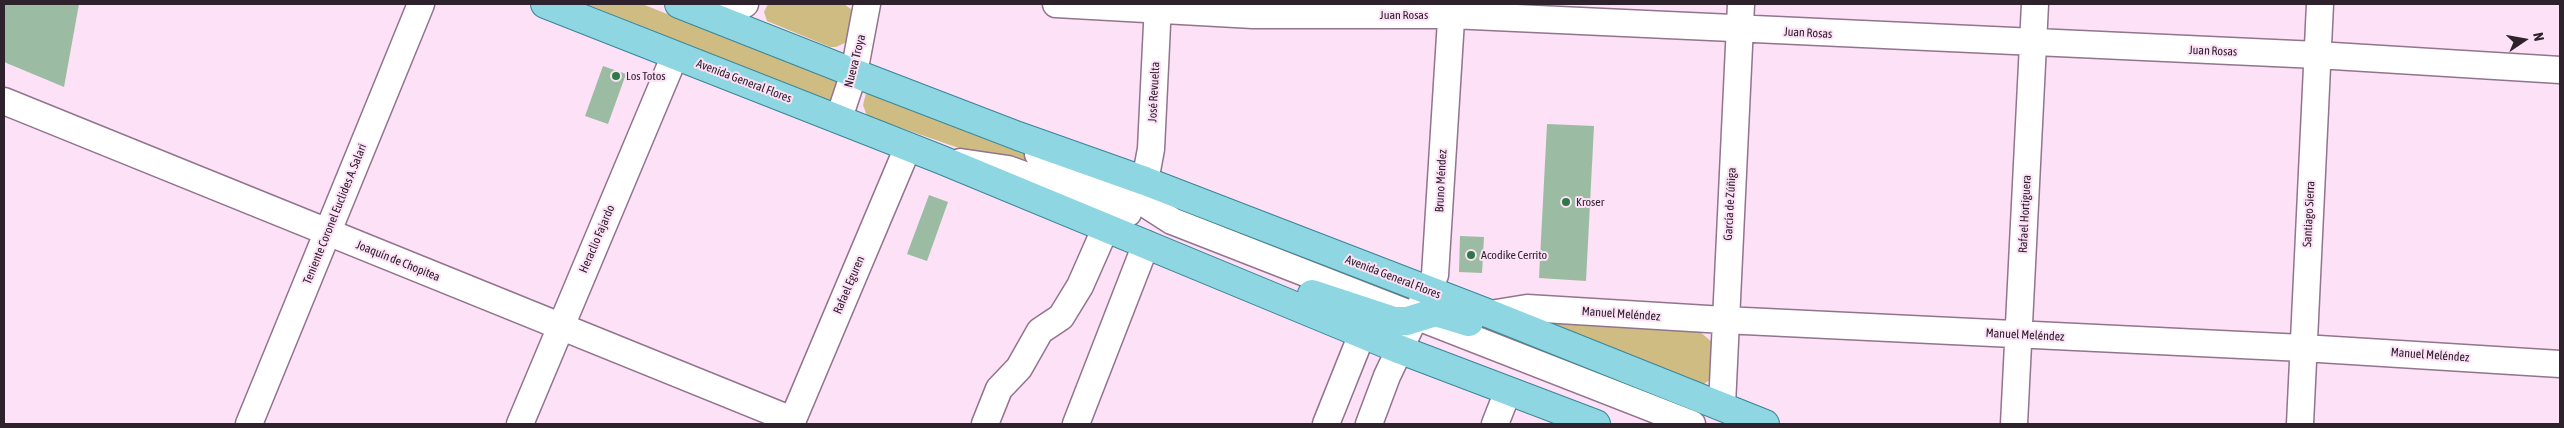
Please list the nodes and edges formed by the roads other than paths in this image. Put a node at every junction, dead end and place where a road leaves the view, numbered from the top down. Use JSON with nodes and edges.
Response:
{"nodes":[{"id":1,"x":421,"y":4,"type":"edge"},
{"id":2,"x":545,"y":4,"type":"edge"},
{"id":3,"x":679,"y":4,"type":"edge"},
{"id":4,"x":745,"y":4,"type":"edge"},
{"id":5,"x":868,"y":4,"type":"edge"},
{"id":6,"x":1056,"y":4,"type":"edge"},
{"id":7,"x":1741,"y":4,"type":"edge"},
{"id":8,"x":2035,"y":4,"type":"edge"},
{"id":9,"x":2320,"y":4,"type":"edge"},
{"id":10,"x":1158,"y":7,"type":"edge"},
{"id":11,"x":1451,"y":10,"type":"edge"},
{"id":12,"x":719,"y":20,"type":"junction"},
{"id":13,"x":1739,"y":30,"type":"junction"},
{"id":14,"x":2033,"y":43,"type":"junction"},
{"id":15,"x":676,"y":55,"type":"junction"},
{"id":16,"x":2317,"y":55,"type":"junction"},
{"id":17,"x":2560,"y":70,"type":"edge"},
{"id":18,"x":854,"y":73,"type":"junction"},
{"id":19,"x":4,"y":102,"type":"edge"},
{"id":20,"x":838,"y":118,"type":"junction"},
{"id":21,"x":1018,"y":136,"type":"junction"},
{"id":22,"x":908,"y":147,"type":"junction"},
{"id":23,"x":942,"y":160,"type":"junction"},
{"id":24,"x":1145,"y":180,"type":"junction"},
{"id":25,"x":1172,"y":221,"type":"junction"},
{"id":26,"x":1106,"y":227,"type":"junction"},
{"id":27,"x":327,"y":232,"type":"junction"},
{"id":28,"x":1154,"y":248,"type":"junction"},
{"id":29,"x":1226,"y":277,"type":"junction"},
{"id":30,"x":1430,"y":291,"type":"junction"},
{"id":31,"x":1490,"y":314,"type":"junction"},
{"id":32,"x":1415,"y":318,"type":"junction"},
{"id":33,"x":1724,"y":320,"type":"junction"},
{"id":34,"x":560,"y":327,"type":"junction"},
{"id":35,"x":1362,"y":334,"type":"junction"},
{"id":36,"x":2020,"y":335,"type":"junction"},
{"id":37,"x":1545,"y":336,"type":"junction"},
{"id":38,"x":2303,"y":348,"type":"junction"},
{"id":39,"x":1400,"y":350,"type":"junction"},
{"id":40,"x":2560,"y":364,"type":"edge"},
{"id":41,"x":1508,"y":391,"type":"junction"},
{"id":42,"x":1722,"y":405,"type":"junction"},
{"id":43,"x":791,"y":422,"type":"edge"},
{"id":44,"x":248,"y":424,"type":"edge"},
{"id":45,"x":520,"y":424,"type":"edge"},
{"id":46,"x":985,"y":424,"type":"edge"},
{"id":47,"x":1076,"y":424,"type":"edge"},
{"id":48,"x":1094,"y":424,"type":"edge"},
{"id":49,"x":1326,"y":424,"type":"edge"},
{"id":50,"x":1369,"y":424,"type":"edge"},
{"id":51,"x":1495,"y":424,"type":"edge"},
{"id":52,"x":1596,"y":424,"type":"edge"},
{"id":53,"x":1692,"y":424,"type":"edge"},
{"id":54,"x":1765,"y":424,"type":"edge"},
{"id":55,"x":2014,"y":424,"type":"edge"},
{"id":56,"x":2300,"y":424,"type":"edge"}],
"edges":[{"from":1,"to":27,"type":"street","name":"Teniente Coronel Euclides A. Salari"},
{"from":2,"to":15,"type":"main road","name":"Avenida General Flores"},
{"from":3,"to":12,"type":"main road","name":"Avenida General Flores"},
{"from":4,"to":12,"type":"street"},
{"from":5,"to":18,"type":"street","name":"Nueva Troya"},
{"from":6,"to":10,"type":"street","name":"Juan Rosas"},
{"from":7,"to":13,"type":"street","name":"García de Zúñiga"},
{"from":8,"to":14,"type":"street","name":"Rafael Hortiguera"},
{"from":9,"to":16,"type":"street","name":"Santiago Sierra"},
{"from":10,"to":11,"type":"street","name":"Juan Rosas"},
{"from":10,"to":24,"type":"street","name":"José Revuelta"},
{"from":11,"to":13,"type":"street","name":"Juan Rosas"},
{"from":11,"to":30,"type":"street","name":"Bruno Méndez"},
{"from":12,"to":18,"type":"main road","name":"Avenida General Flores"},
{"from":13,"to":14,"type":"street","name":"Juan Rosas"},
{"from":13,"to":33,"type":"street","name":"García de Zúñiga"},
{"from":14,"to":16,"type":"street","name":"Juan Rosas"},
{"from":14,"to":36,"type":"street","name":"Rafael Hortiguera"},
{"from":15,"to":20,"type":"main road","name":"Avenida General Flores"},
{"from":15,"to":34,"type":"street","name":"Heraclio Fajardo"},
{"from":16,"to":17,"type":"street","name":"Juan Rosas"},
{"from":16,"to":38,"type":"street","name":"Santiago Sierra"},
{"from":18,"to":20,"type":"street","name":"Nueva Troya"},
{"from":18,"to":21,"type":"main road","name":"Avenida General Flores"},
{"from":19,"to":27,"type":"street","name":"Joaquín de Chopitea"},
{"from":20,"to":22,"type":"main road","name":"Avenida General Flores"},
{"from":21,"to":24,"type":"main road","name":"Avenida General Flores"},
{"from":21,"to":25,"type":"street","name":"Avenida General Flores"},
{"from":22,"to":23,"type":"main road","name":"Avenida General Flores"},
{"from":22,"to":43,"type":"street","name":"Rafael Eguren"},
{"from":23,"to":25,"type":"street","name":"Avenida General Flores"},
{"from":23,"to":26,"type":"main road","name":"Avenida General Flores"},
{"from":24,"to":30,"type":"main road","name":"Avenida General Flores"},
{"from":25,"to":32,"type":"street","name":"Avenida General Flores"},
{"from":26,"to":28,"type":"main road","name":"Avenida General Flores"},
{"from":26,"to":46,"type":"street"},
{"from":27,"to":34,"type":"street","name":"Joaquín de Chopitea"},
{"from":27,"to":44,"type":"street","name":"Teniente Coronel Euclides A. Salari"},
{"from":28,"to":29,"type":"main road","name":"Avenida General Flores"},
{"from":28,"to":47,"type":"street"},
{"from":28,"to":48,"type":"street"},
{"from":29,"to":32,"type":"main road"},
{"from":29,"to":35,"type":"main road","name":"Avenida General Flores"},
{"from":30,"to":31,"type":"main road","name":"Avenida General Flores"},
{"from":30,"to":32,"type":"street","name":"Bruno Méndez"},
{"from":31,"to":33,"type":"street","name":"Manuel Meléndez"},
{"from":31,"to":37,"type":"main road","name":"Avenida General Flores"},
{"from":32,"to":37,"type":"main road"},
{"from":32,"to":39,"type":"street","name":"Bruno Méndez"},
{"from":32,"to":53,"type":"street","name":"Avenida General Flores"},
{"from":33,"to":36,"type":"street","name":"Manuel Meléndez"},
{"from":33,"to":42,"type":"street","name":"García de Zúñiga"},
{"from":34,"to":43,"type":"street","name":"Joaquín de Chopitea"},
{"from":34,"to":45,"type":"street","name":"Heraclio Fajardo"},
{"from":35,"to":39,"type":"main road","name":"Avenida General Flores"},
{"from":35,"to":49,"type":"street"},
{"from":36,"to":38,"type":"street","name":"Manuel Meléndez"},
{"from":36,"to":55,"type":"street","name":"Rafael Hortiguera"},
{"from":37,"to":42,"type":"main road","name":"Avenida General Flores"},
{"from":38,"to":40,"type":"street","name":"Manuel Meléndez"},
{"from":38,"to":56,"type":"street","name":"Santiago Sierra"},
{"from":39,"to":41,"type":"main road","name":"Avenida General Flores"},
{"from":39,"to":50,"type":"street","name":"Bruno Méndez"},
{"from":41,"to":51,"type":"street"},
{"from":41,"to":52,"type":"main road","name":"Avenida General Flores"},
{"from":42,"to":54,"type":"main road","name":"Avenida General Flores"}]}
